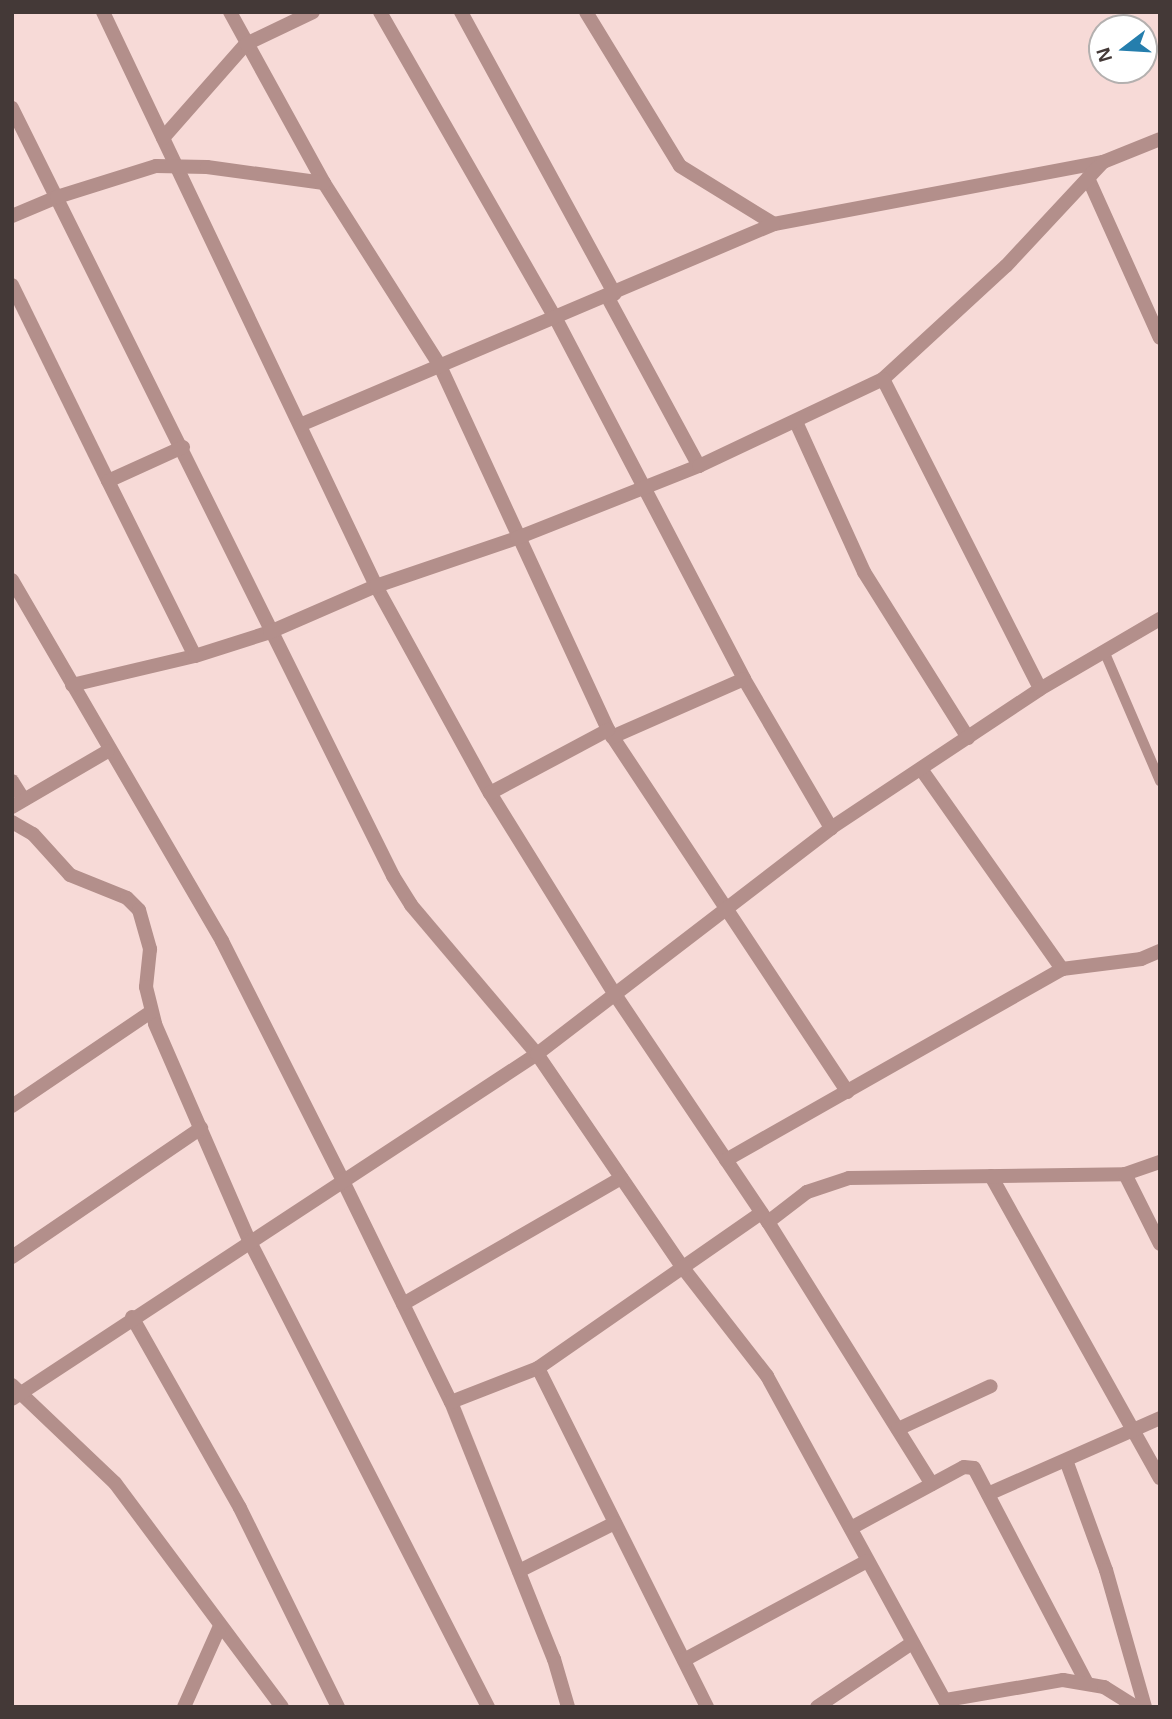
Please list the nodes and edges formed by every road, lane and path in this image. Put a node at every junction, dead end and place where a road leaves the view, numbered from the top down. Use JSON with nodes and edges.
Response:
{"nodes":[{"id":1,"x":103,"y":12,"type":"edge"},
{"id":2,"x":230,"y":12,"type":"edge"},
{"id":3,"x":313,"y":12,"type":"edge"},
{"id":4,"x":380,"y":12,"type":"edge"},
{"id":5,"x":461,"y":12,"type":"edge"},
{"id":6,"x":586,"y":12,"type":"edge"},
{"id":7,"x":246,"y":44,"type":"junction"},
{"id":8,"x":12,"y":108,"type":"edge"},
{"id":9,"x":163,"y":138,"type":"junction"},
{"id":10,"x":1160,"y":139,"type":"edge"},
{"id":11,"x":1103,"y":162,"type":"junction"},
{"id":12,"x":176,"y":166,"type":"junction"},
{"id":13,"x":1088,"y":178,"type":"junction"},
{"id":14,"x":324,"y":183,"type":"junction"},
{"id":15,"x":57,"y":197,"type":"junction"},
{"id":16,"x":12,"y":216,"type":"edge"},
{"id":17,"x":774,"y":224,"type":"junction"},
{"id":18,"x":12,"y":285,"type":"edge"},
{"id":19,"x":611,"y":296,"type":"junction"},
{"id":20,"x":556,"y":319,"type":"junction"},
{"id":21,"x":1160,"y":338,"type":"edge"},
{"id":22,"x":440,"y":366,"type":"junction"},
{"id":23,"x":883,"y":379,"type":"junction"},
{"id":24,"x":796,"y":422,"type":"junction"},
{"id":25,"x":300,"y":425,"type":"junction"},
{"id":26,"x":183,"y":447,"type":"junction"},
{"id":27,"x":699,"y":466,"type":"junction"},
{"id":28,"x":108,"y":481,"type":"junction"},
{"id":29,"x":643,"y":487,"type":"junction"},
{"id":30,"x":517,"y":537,"type":"junction"},
{"id":31,"x":376,"y":586,"type":"junction"},
{"id":32,"x":14,"y":588,"type":"edge"},
{"id":33,"x":1160,"y":619,"type":"edge"},
{"id":34,"x":270,"y":632,"type":"junction"},
{"id":35,"x":1104,"y":651,"type":"junction"},
{"id":36,"x":195,"y":656,"type":"junction"},
{"id":37,"x":744,"y":679,"type":"junction"},
{"id":38,"x":72,"y":685,"type":"junction"},
{"id":39,"x":1040,"y":689,"type":"junction"},
{"id":40,"x":610,"y":733,"type":"junction"},
{"id":41,"x":968,"y":738,"type":"junction"},
{"id":42,"x":108,"y":751,"type":"junction"},
{"id":43,"x":921,"y":769,"type":"junction"},
{"id":44,"x":12,"y":781,"type":"edge"},
{"id":45,"x":1160,"y":781,"type":"edge"},
{"id":46,"x":490,"y":793,"type":"junction"},
{"id":47,"x":18,"y":803,"type":"edge"},
{"id":48,"x":12,"y":822,"type":"edge"},
{"id":49,"x":831,"y":828,"type":"junction"},
{"id":50,"x":725,"y":905,"type":"junction"},
{"id":51,"x":1160,"y":951,"type":"edge"},
{"id":52,"x":1062,"y":969,"type":"junction"},
{"id":53,"x":614,"y":993,"type":"junction"},
{"id":54,"x":151,"y":1012,"type":"junction"},
{"id":55,"x":537,"y":1054,"type":"junction"},
{"id":56,"x":848,"y":1092,"type":"junction"},
{"id":57,"x":12,"y":1106,"type":"edge"},
{"id":58,"x":201,"y":1128,"type":"junction"},
{"id":59,"x":726,"y":1160,"type":"junction"},
{"id":60,"x":1160,"y":1162,"type":"edge"},
{"id":61,"x":1125,"y":1174,"type":"junction"},
{"id":62,"x":991,"y":1176,"type":"junction"},
{"id":63,"x":621,"y":1178,"type":"junction"},
{"id":64,"x":342,"y":1179,"type":"junction"},
{"id":65,"x":764,"y":1218,"type":"junction"},
{"id":66,"x":249,"y":1240,"type":"junction"},
{"id":67,"x":1160,"y":1244,"type":"edge"},
{"id":68,"x":12,"y":1257,"type":"edge"},
{"id":69,"x":683,"y":1268,"type":"junction"},
{"id":70,"x":403,"y":1304,"type":"junction"},
{"id":71,"x":132,"y":1317,"type":"junction"},
{"id":72,"x":538,"y":1368,"type":"junction"},
{"id":73,"x":990,"y":1386,"type":"dead end"},
{"id":74,"x":15,"y":1392,"type":"edge"},
{"id":75,"x":451,"y":1402,"type":"junction"},
{"id":76,"x":1160,"y":1418,"type":"edge"},
{"id":77,"x":898,"y":1429,"type":"junction"},
{"id":78,"x":1134,"y":1433,"type":"junction"},
{"id":79,"x":1067,"y":1463,"type":"junction"},
{"id":80,"x":1160,"y":1478,"type":"edge"},
{"id":81,"x":932,"y":1484,"type":"junction"},
{"id":82,"x":988,"y":1494,"type":"junction"},
{"id":83,"x":615,"y":1522,"type":"junction"},
{"id":84,"x":851,"y":1528,"type":"junction"},
{"id":85,"x":867,"y":1561,"type":"junction"},
{"id":86,"x":519,"y":1571,"type":"junction"},
{"id":87,"x":220,"y":1626,"type":"junction"},
{"id":88,"x":912,"y":1643,"type":"junction"},
{"id":89,"x":684,"y":1660,"type":"junction"},
{"id":90,"x":1086,"y":1681,"type":"junction"},
{"id":91,"x":947,"y":1703,"type":"edge"},
{"id":92,"x":184,"y":1707,"type":"edge"},
{"id":93,"x":282,"y":1707,"type":"edge"},
{"id":94,"x":338,"y":1707,"type":"edge"},
{"id":95,"x":488,"y":1707,"type":"edge"},
{"id":96,"x":568,"y":1707,"type":"edge"},
{"id":97,"x":707,"y":1707,"type":"edge"},
{"id":98,"x":817,"y":1707,"type":"edge"},
{"id":99,"x":1136,"y":1707,"type":"edge"},
{"id":100,"x":1146,"y":1707,"type":"edge"}],
"edges":[{"from":1,"to":9,"type":"street"},
{"from":2,"to":7,"type":"street"},
{"from":3,"to":7,"type":"street"},
{"from":4,"to":20,"type":"street"},
{"from":5,"to":19,"type":"street"},
{"from":6,"to":17,"type":"street"},
{"from":7,"to":9,"type":"street"},
{"from":7,"to":14,"type":"street"},
{"from":8,"to":15,"type":"street"},
{"from":9,"to":12,"type":"street"},
{"from":10,"to":11,"type":"street"},
{"from":11,"to":13,"type":"street"},
{"from":11,"to":17,"type":"street"},
{"from":12,"to":14,"type":"street"},
{"from":12,"to":15,"type":"street"},
{"from":12,"to":25,"type":"street"},
{"from":13,"to":21,"type":"street"},
{"from":13,"to":23,"type":"street"},
{"from":14,"to":22,"type":"street"},
{"from":15,"to":16,"type":"street"},
{"from":15,"to":26,"type":"street"},
{"from":17,"to":19,"type":"street"},
{"from":18,"to":28,"type":"street"},
{"from":19,"to":20,"type":"street"},
{"from":19,"to":27,"type":"street"},
{"from":20,"to":22,"type":"street"},
{"from":20,"to":29,"type":"street"},
{"from":22,"to":25,"type":"street"},
{"from":22,"to":30,"type":"street"},
{"from":23,"to":24,"type":"street"},
{"from":23,"to":39,"type":"street"},
{"from":24,"to":27,"type":"street"},
{"from":24,"to":41,"type":"street"},
{"from":25,"to":31,"type":"street"},
{"from":26,"to":28,"type":"street"},
{"from":26,"to":34,"type":"street"},
{"from":27,"to":29,"type":"street"},
{"from":28,"to":36,"type":"street"},
{"from":29,"to":30,"type":"street"},
{"from":29,"to":37,"type":"street"},
{"from":30,"to":31,"type":"street"},
{"from":30,"to":40,"type":"street"},
{"from":31,"to":34,"type":"street"},
{"from":31,"to":46,"type":"street"},
{"from":32,"to":38,"type":"street"},
{"from":33,"to":35,"type":"street"},
{"from":34,"to":36,"type":"street"},
{"from":34,"to":55,"type":"street"},
{"from":35,"to":39,"type":"street"},
{"from":35,"to":45,"type":"lane"},
{"from":36,"to":38,"type":"street"},
{"from":37,"to":40,"type":"street"},
{"from":37,"to":49,"type":"street"},
{"from":38,"to":42,"type":"street"},
{"from":39,"to":41,"type":"street"},
{"from":40,"to":46,"type":"street"},
{"from":40,"to":50,"type":"street"},
{"from":41,"to":43,"type":"street"},
{"from":42,"to":47,"type":"street"},
{"from":42,"to":64,"type":"street"},
{"from":43,"to":49,"type":"street"},
{"from":43,"to":52,"type":"street"},
{"from":44,"to":47,"type":"street"},
{"from":46,"to":53,"type":"street"},
{"from":48,"to":54,"type":"street"},
{"from":49,"to":50,"type":"street"},
{"from":50,"to":53,"type":"street"},
{"from":50,"to":56,"type":"street"},
{"from":51,"to":52,"type":"street"},
{"from":52,"to":56,"type":"street"},
{"from":53,"to":55,"type":"street"},
{"from":53,"to":59,"type":"street"},
{"from":54,"to":57,"type":"street"},
{"from":54,"to":58,"type":"street"},
{"from":55,"to":63,"type":"street"},
{"from":55,"to":64,"type":"street"},
{"from":56,"to":59,"type":"street"},
{"from":58,"to":66,"type":"street"},
{"from":58,"to":68,"type":"street"},
{"from":59,"to":65,"type":"street"},
{"from":60,"to":61,"type":"street"},
{"from":61,"to":62,"type":"street"},
{"from":61,"to":67,"type":"street"},
{"from":62,"to":65,"type":"street"},
{"from":62,"to":78,"type":"street"},
{"from":63,"to":69,"type":"street"},
{"from":63,"to":70,"type":"street"},
{"from":64,"to":66,"type":"street"},
{"from":64,"to":70,"type":"street"},
{"from":65,"to":69,"type":"street"},
{"from":65,"to":77,"type":"street"},
{"from":66,"to":71,"type":"street"},
{"from":66,"to":95,"type":"street"},
{"from":69,"to":72,"type":"street"},
{"from":69,"to":84,"type":"street"},
{"from":70,"to":75,"type":"street"},
{"from":71,"to":74,"type":"street"},
{"from":71,"to":94,"type":"street"},
{"from":72,"to":75,"type":"street"},
{"from":72,"to":83,"type":"street"},
{"from":73,"to":77,"type":"street"},
{"from":74,"to":87,"type":"street"},
{"from":75,"to":86,"type":"street"},
{"from":76,"to":78,"type":"street"},
{"from":77,"to":81,"type":"street"},
{"from":78,"to":79,"type":"street"},
{"from":78,"to":80,"type":"street"},
{"from":79,"to":82,"type":"street"},
{"from":79,"to":100,"type":"street"},
{"from":81,"to":82,"type":"street"},
{"from":81,"to":84,"type":"street"},
{"from":82,"to":90,"type":"street"},
{"from":83,"to":86,"type":"street"},
{"from":83,"to":89,"type":"street"},
{"from":84,"to":85,"type":"street"},
{"from":85,"to":88,"type":"street"},
{"from":85,"to":89,"type":"street"},
{"from":86,"to":96,"type":"street"},
{"from":87,"to":92,"type":"street"},
{"from":87,"to":93,"type":"street"},
{"from":88,"to":91,"type":"street"},
{"from":88,"to":98,"type":"street"},
{"from":89,"to":97,"type":"street"},
{"from":90,"to":91,"type":"street"},
{"from":90,"to":99,"type":"street"}]}
